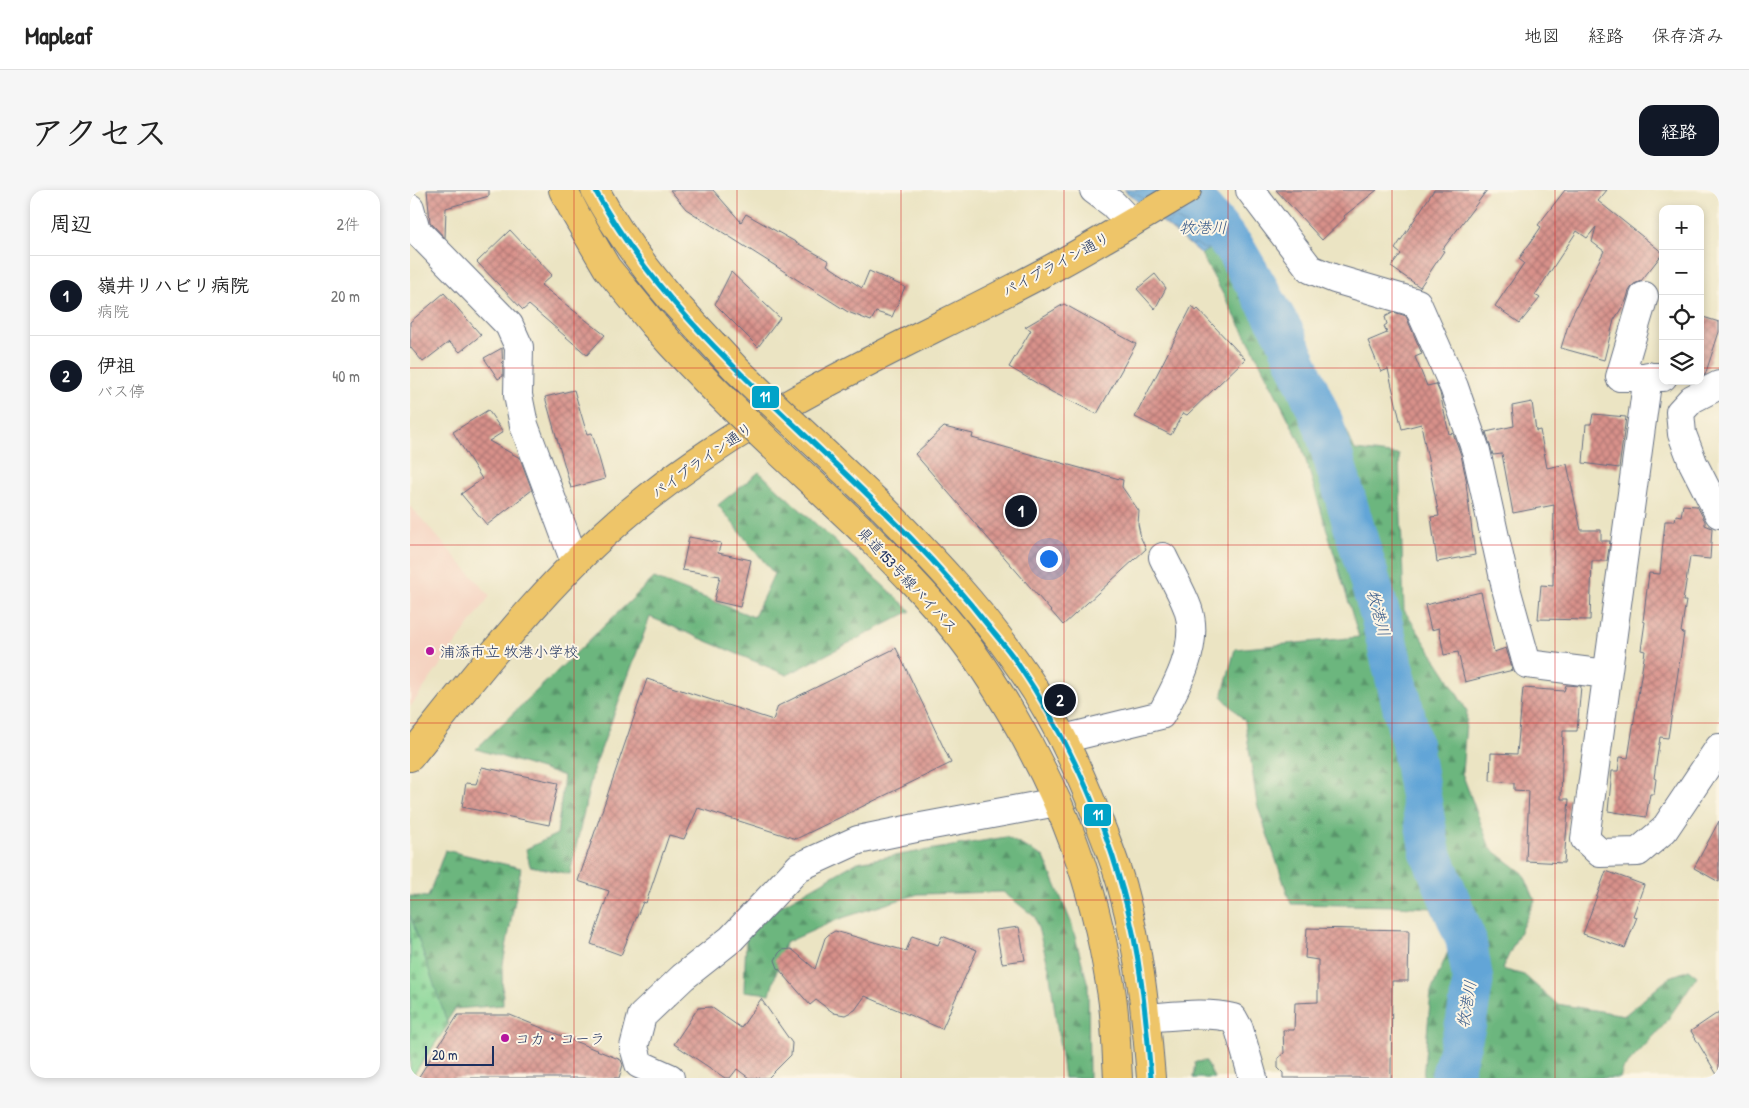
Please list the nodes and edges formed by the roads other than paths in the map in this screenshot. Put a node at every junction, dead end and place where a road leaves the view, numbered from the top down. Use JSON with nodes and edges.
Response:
{"nodes":[{"id":1,"x":563,"y":190,"type":"edge"},
{"id":2,"x":595,"y":190,"type":"edge"},
{"id":3,"x":1094,"y":190,"type":"edge"},
{"id":4,"x":1187,"y":190,"type":"edge"},
{"id":5,"x":1250,"y":190,"type":"edge"},
{"id":6,"x":410,"y":208,"type":"edge"},
{"id":7,"x":1139,"y":218,"type":"junction"},
{"id":8,"x":1644,"y":296,"type":"dead end"},
{"id":9,"x":1655,"y":377,"type":"edge"},
{"id":10,"x":1704,"y":379,"type":"edge"},
{"id":11,"x":1719,"y":380,"type":"edge"},
{"id":12,"x":1719,"y":385,"type":"edge"},
{"id":13,"x":1719,"y":514,"type":"edge"},
{"id":14,"x":1163,"y":557,"type":"dead end"},
{"id":15,"x":575,"y":562,"type":"junction"},
{"id":16,"x":1607,"y":674,"type":"junction"},
{"id":17,"x":1063,"y":739,"type":"junction"},
{"id":18,"x":1719,"y":748,"type":"edge"},
{"id":19,"x":410,"y":757,"type":"edge"},
{"id":20,"x":1057,"y":802,"type":"junction"},
{"id":21,"x":1146,"y":1018,"type":"junction"},
{"id":22,"x":670,"y":1078,"type":"edge"},
{"id":23,"x":1118,"y":1078,"type":"edge"},
{"id":24,"x":1151,"y":1078,"type":"edge"},
{"id":25,"x":1253,"y":1078,"type":"edge"}],
"edges":[{"from":1,"to":20,"type":"main road","name":"県道153号線バイパス","bridge":true},
{"from":2,"to":17,"type":"main road","name":"県道153号線バイパス","bridge":true},
{"from":3,"to":7,"type":"street"},
{"from":4,"to":7,"type":"main road","name":"パイプライン通り"},
{"from":5,"to":16,"type":"street"},
{"from":6,"to":15,"type":"street"},
{"from":7,"to":15,"type":"main road","name":"パイプライン通り"},
{"from":8,"to":9,"type":"street"},
{"from":9,"to":16,"type":"street"},
{"from":10,"to":11,"type":"street"},
{"from":12,"to":13,"type":"street"},
{"from":14,"to":17,"type":"street"},
{"from":15,"to":19,"type":"main road","name":"パイプライン通り"},
{"from":16,"to":18,"type":"street"},
{"from":17,"to":21,"type":"main road","name":"県道153号線バイパス"},
{"from":20,"to":22,"type":"street"},
{"from":20,"to":23,"type":"main road","name":"県道153号線バイパス"},
{"from":21,"to":24,"type":"main road","name":"県道153号線バイパス"},
{"from":21,"to":25,"type":"street"}]}
